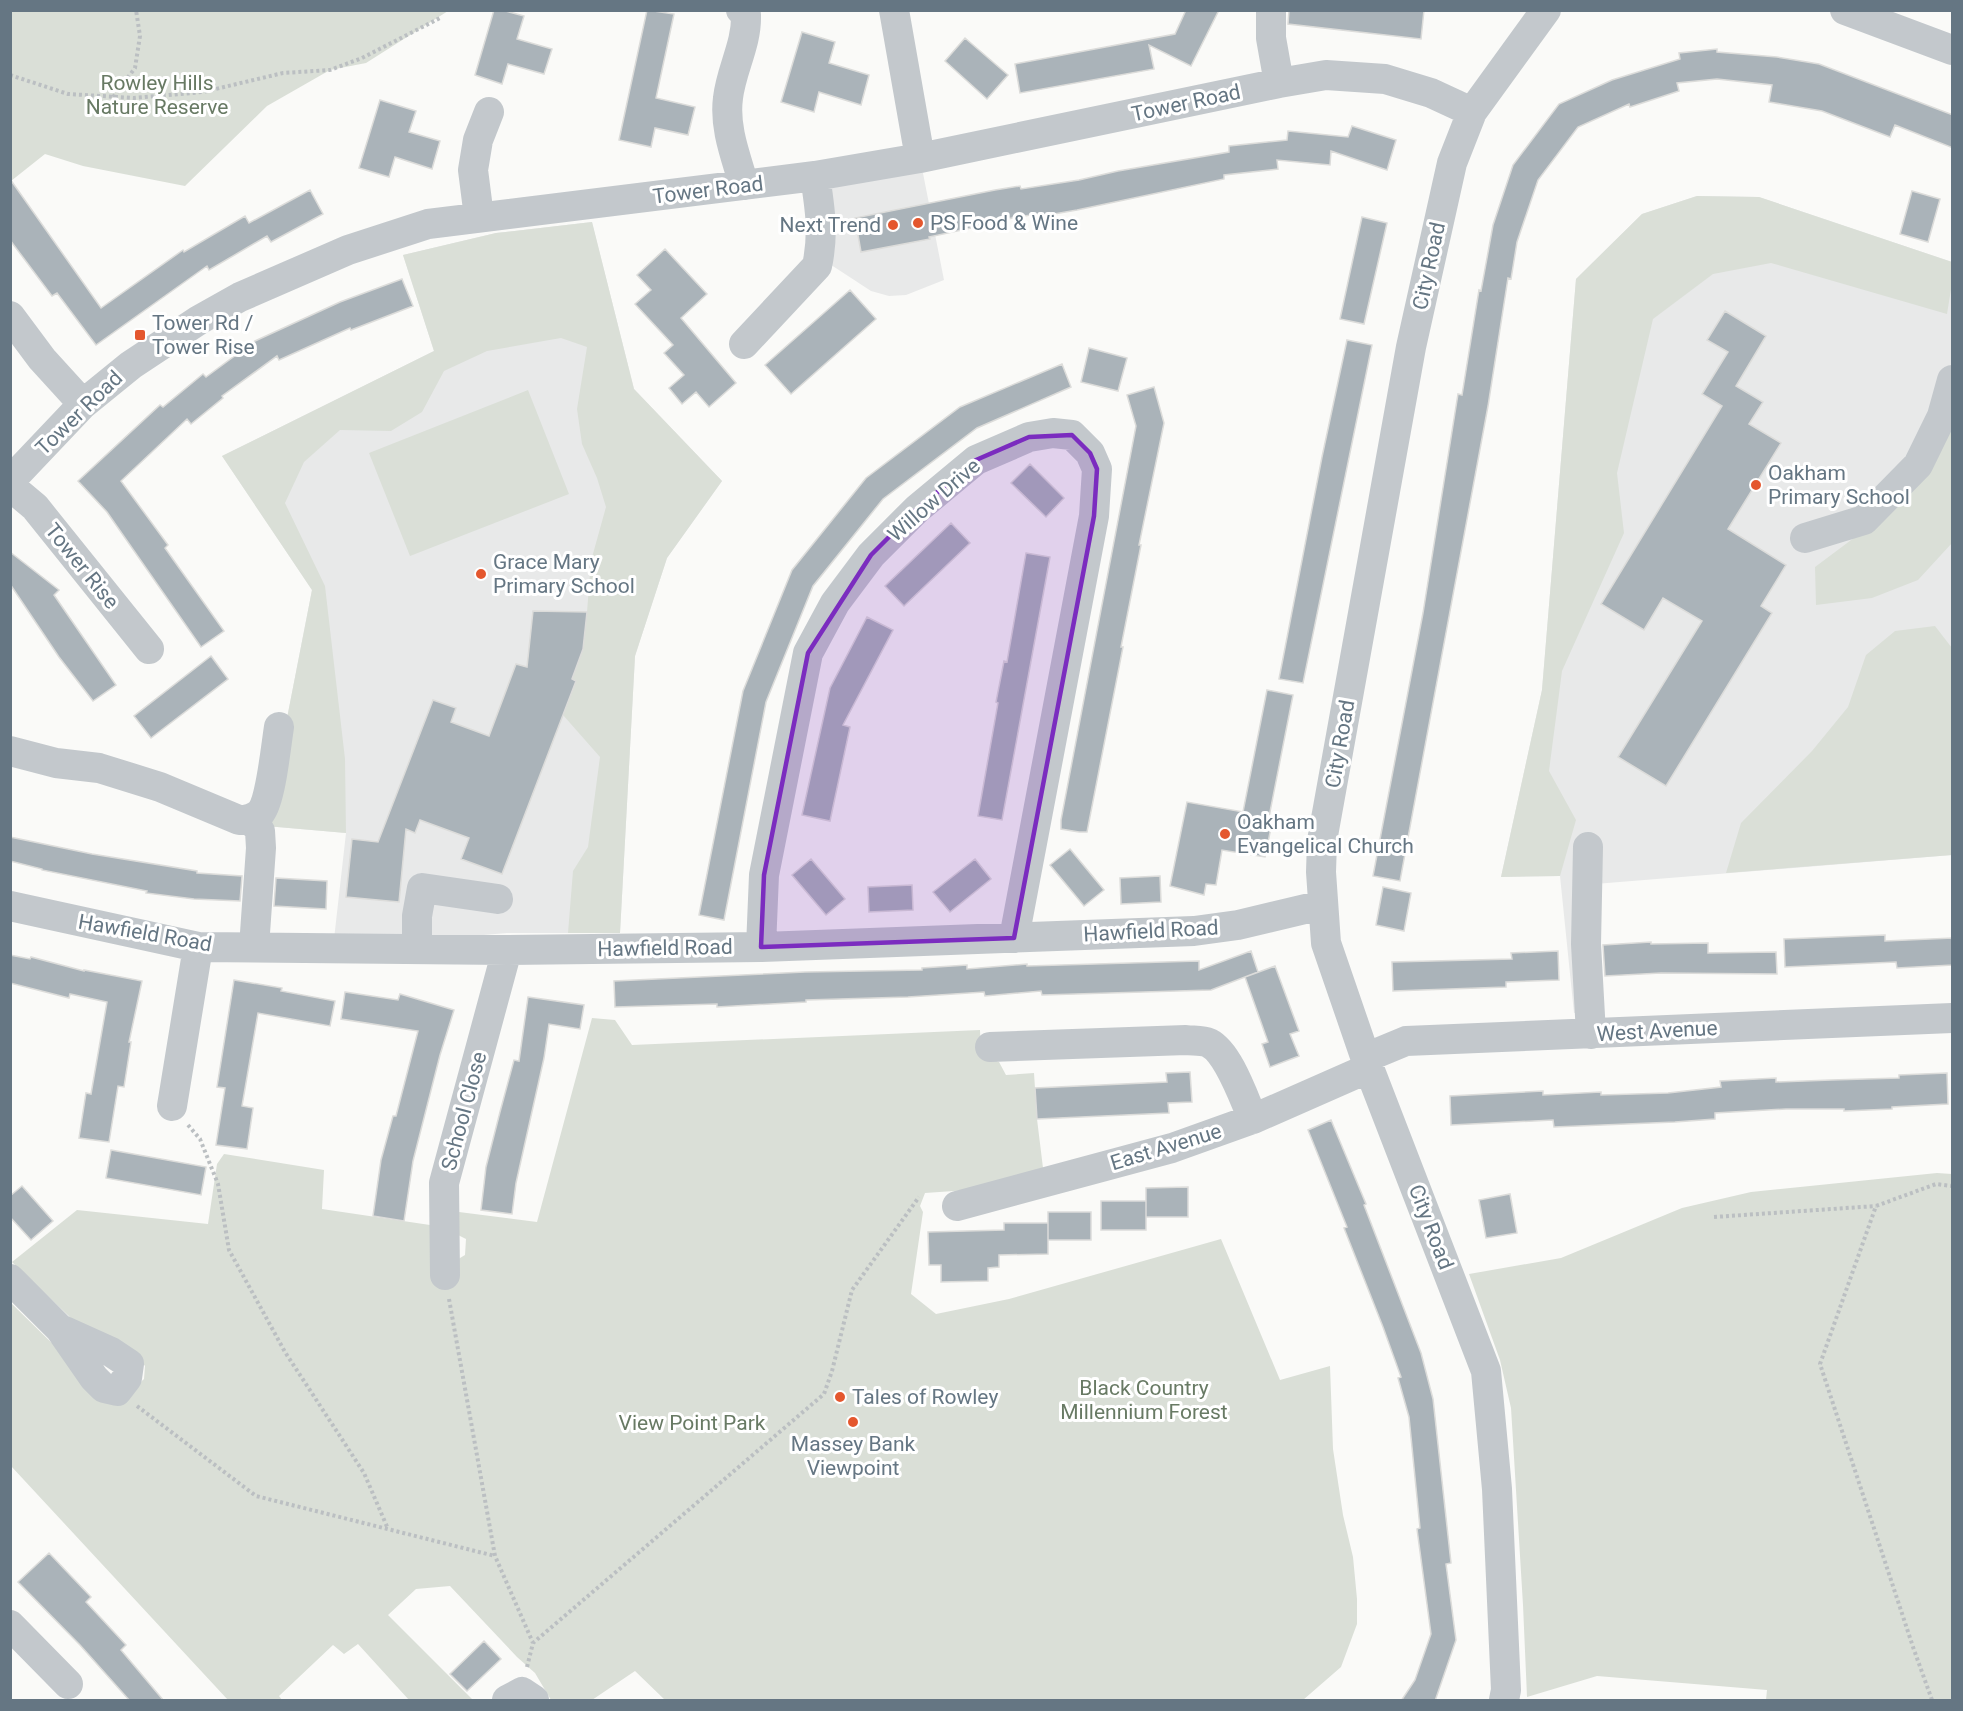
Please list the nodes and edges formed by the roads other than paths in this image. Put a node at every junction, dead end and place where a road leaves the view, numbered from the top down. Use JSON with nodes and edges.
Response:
{"nodes":[{"id":1,"x":741,"y":10,"type":"edge"},
{"id":2,"x":894,"y":10,"type":"edge"},
{"id":3,"x":1271,"y":10,"type":"edge"},
{"id":4,"x":1546,"y":10,"type":"edge"},
{"id":5,"x":1845,"y":10,"type":"edge"},
{"id":6,"x":1953,"y":50,"type":"edge"},
{"id":7,"x":1279,"y":83,"type":"junction"},
{"id":8,"x":489,"y":112,"type":"dead end"},
{"id":9,"x":1472,"y":112,"type":"junction"},
{"id":10,"x":920,"y":158,"type":"junction"},
{"id":11,"x":815,"y":176,"type":"junction"},
{"id":12,"x":744,"y":185,"type":"junction"},
{"id":13,"x":479,"y":217,"type":"junction"},
{"id":14,"x":10,"y":316,"type":"edge"},
{"id":15,"x":744,"y":344,"type":"dead end"},
{"id":16,"x":1953,"y":380,"type":"edge"},
{"id":17,"x":83,"y":404,"type":"junction"},
{"id":18,"x":10,"y":481,"type":"edge"},
{"id":19,"x":10,"y":486,"type":"edge"},
{"id":20,"x":1805,"y":538,"type":"dead end"},
{"id":21,"x":149,"y":650,"type":"dead end"},
{"id":22,"x":279,"y":727,"type":"dead end"},
{"id":23,"x":10,"y":751,"type":"edge"},
{"id":24,"x":250,"y":819,"type":"junction"},
{"id":25,"x":1588,"y":847,"type":"dead end"},
{"id":26,"x":498,"y":899,"type":"dead end"},
{"id":27,"x":1322,"y":905,"type":"junction"},
{"id":28,"x":10,"y":906,"type":"edge"},
{"id":29,"x":1014,"y":938,"type":"junction"},
{"id":30,"x":198,"y":947,"type":"junction"},
{"id":31,"x":254,"y":947,"type":"junction"},
{"id":32,"x":761,"y":947,"type":"junction"},
{"id":33,"x":417,"y":949,"type":"junction"},
{"id":34,"x":507,"y":950,"type":"junction"},
{"id":35,"x":1953,"y":1018,"type":"edge"},
{"id":36,"x":1591,"y":1034,"type":"junction"},
{"id":37,"x":990,"y":1047,"type":"dead end"},
{"id":38,"x":1367,"y":1063,"type":"junction"},
{"id":39,"x":172,"y":1107,"type":"road end"},
{"id":40,"x":1253,"y":1119,"type":"junction"},
{"id":41,"x":957,"y":1206,"type":"dead end"},
{"id":42,"x":445,"y":1275,"type":"road end"},
{"id":43,"x":10,"y":1279,"type":"edge"},
{"id":44,"x":117,"y":1391,"type":"road end"},
{"id":45,"x":16,"y":1640,"type":"edge"},
{"id":46,"x":68,"y":1684,"type":"dead end"},
{"id":47,"x":1504,"y":1701,"type":"edge"}],
"edges":[{"from":1,"to":12,"type":"street"},
{"from":2,"to":10,"type":"street"},
{"from":3,"to":7,"type":"street"},
{"from":4,"to":9,"type":"street","name":"City Road"},
{"from":5,"to":6,"type":"street"},
{"from":7,"to":9,"type":"street","name":"Tower Road"},
{"from":7,"to":10,"type":"street","name":"Tower Road"},
{"from":8,"to":13,"type":"street"},
{"from":9,"to":27,"type":"street","name":"City Road"},
{"from":10,"to":11,"type":"street","name":"Tower Road"},
{"from":11,"to":12,"type":"street","name":"Tower Road"},
{"from":11,"to":15,"type":"street"},
{"from":12,"to":13,"type":"street","name":"Tower Road"},
{"from":13,"to":17,"type":"street","name":"Tower Road"},
{"from":14,"to":17,"type":"street"},
{"from":16,"to":20,"type":"street"},
{"from":17,"to":18,"type":"street","name":"Tower Road"},
{"from":19,"to":21,"type":"street","name":"Tower Rise"},
{"from":22,"to":24,"type":"street"},
{"from":23,"to":24,"type":"street"},
{"from":24,"to":31,"type":"street"},
{"from":25,"to":36,"type":"street"},
{"from":26,"to":33,"type":"street"},
{"from":27,"to":29,"type":"street","name":"Hawfield Road"},
{"from":27,"to":38,"type":"street","name":"City Road"},
{"from":28,"to":30,"type":"street","name":"Hawfield Road"},
{"from":29,"to":32,"type":"street","name":"Hawfield Road"},
{"from":29,"to":32,"type":"street","name":"Willow Drive"},
{"from":30,"to":31,"type":"street","name":"Hawfield Road"},
{"from":30,"to":39,"type":"street"},
{"from":31,"to":33,"type":"street","name":"Hawfield Road"},
{"from":32,"to":34,"type":"street","name":"Hawfield Road"},
{"from":33,"to":34,"type":"street","name":"Hawfield Road"},
{"from":34,"to":42,"type":"street","name":"School Close"},
{"from":35,"to":36,"type":"street","name":"West Avenue"},
{"from":36,"to":38,"type":"street","name":"West Avenue"},
{"from":37,"to":40,"type":"street"},
{"from":38,"to":40,"type":"street","name":"East Avenue"},
{"from":38,"to":47,"type":"street","name":"City Road"},
{"from":40,"to":41,"type":"street","name":"East Avenue"},
{"from":43,"to":44,"type":"street"},
{"from":45,"to":46,"type":"street"}]}
